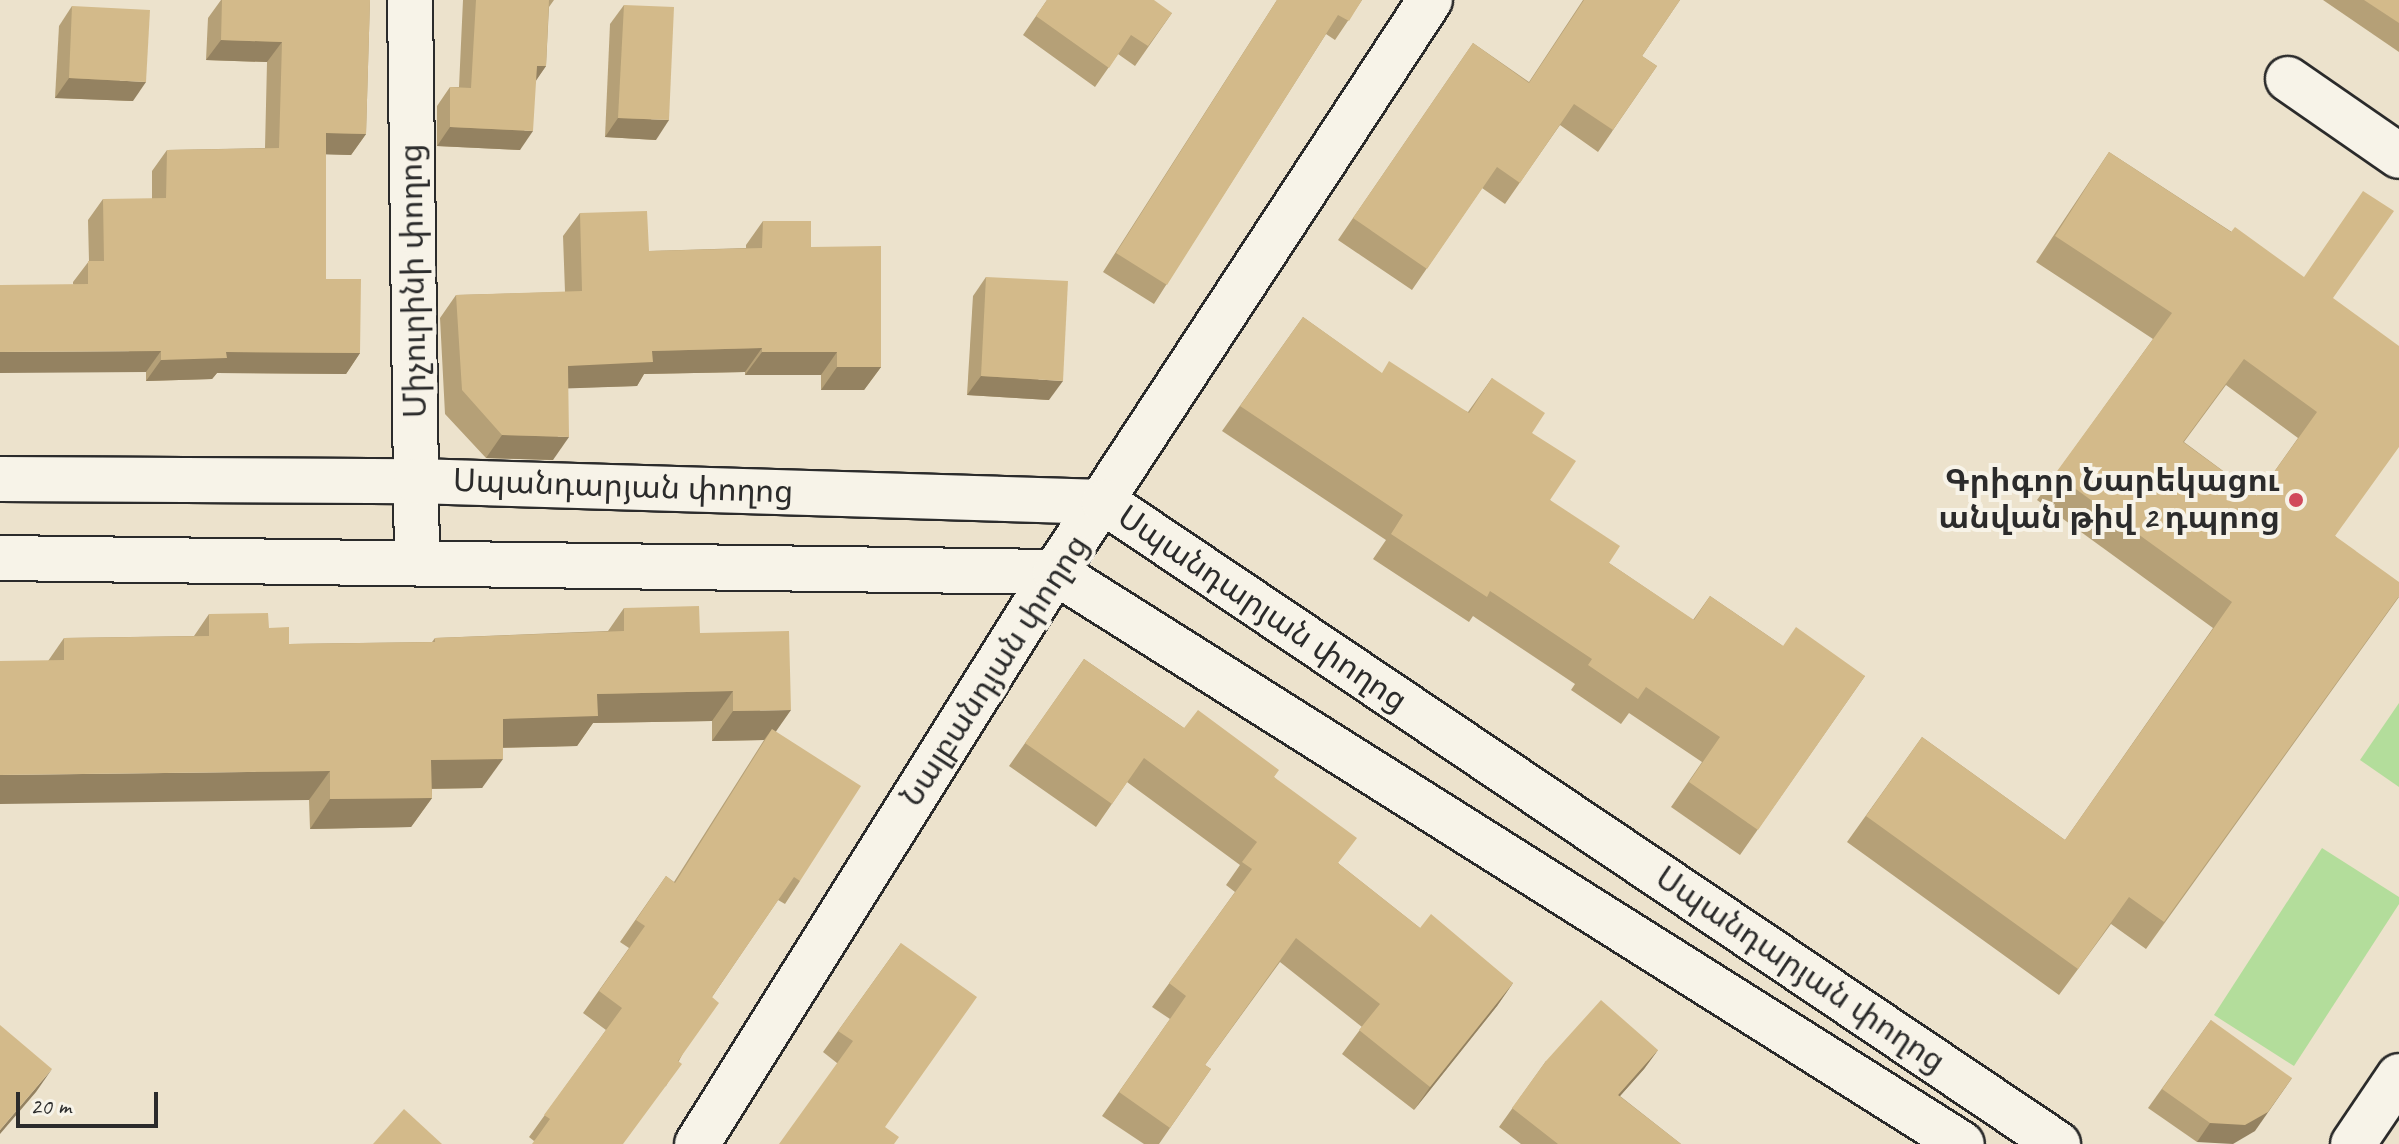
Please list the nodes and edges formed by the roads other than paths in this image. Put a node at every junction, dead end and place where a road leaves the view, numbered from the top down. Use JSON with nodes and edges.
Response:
{"nodes":[{"id":1,"x":410,"y":0,"type":"edge"},
{"id":2,"x":1430,"y":0,"type":"edge"},
{"id":3,"x":2288,"y":79,"type":"dead end"},
{"id":4,"x":2399,"y":156,"type":"edge"},
{"id":5,"x":0,"y":479,"type":"edge"},
{"id":6,"x":416,"y":481,"type":"junction"},
{"id":7,"x":1104,"y":502,"type":"junction"},
{"id":8,"x":0,"y":558,"type":"edge"},
{"id":9,"x":417,"y":562,"type":"junction"},
{"id":10,"x":1055,"y":572,"type":"junction"},
{"id":11,"x":2399,"y":1076,"type":"edge"},
{"id":12,"x":697,"y":1144,"type":"edge"},
{"id":13,"x":1962,"y":1144,"type":"edge"},
{"id":14,"x":2058,"y":1144,"type":"edge"},
{"id":15,"x":2353,"y":1144,"type":"edge"}],
"edges":[{"from":1,"to":6,"type":"main road","name":"Միչուրինի փողոց"},
{"from":2,"to":7,"type":"main road","name":"Նալբանդյան փողոց"},
{"from":3,"to":4,"type":"main road"},
{"from":5,"to":6,"type":"main road","name":"Սպանդարյան փողոց"},
{"from":6,"to":7,"type":"main road","name":"Սպանդարյան փողոց"},
{"from":6,"to":9,"type":"main road","name":"Միչուրինի փողոց"},
{"from":7,"to":10,"type":"main road","name":"Նալբանդյան փողոց"},
{"from":7,"to":14,"type":"main road","name":"Սպանդարյան փողոց"},
{"from":8,"to":9,"type":"main road"},
{"from":9,"to":10,"type":"main road"},
{"from":10,"to":12,"type":"main road","name":"Նալբանդյան փողոց"},
{"from":10,"to":13,"type":"main road","name":"Սպանդարյան փողոց"},
{"from":11,"to":15,"type":"main road"}]}
